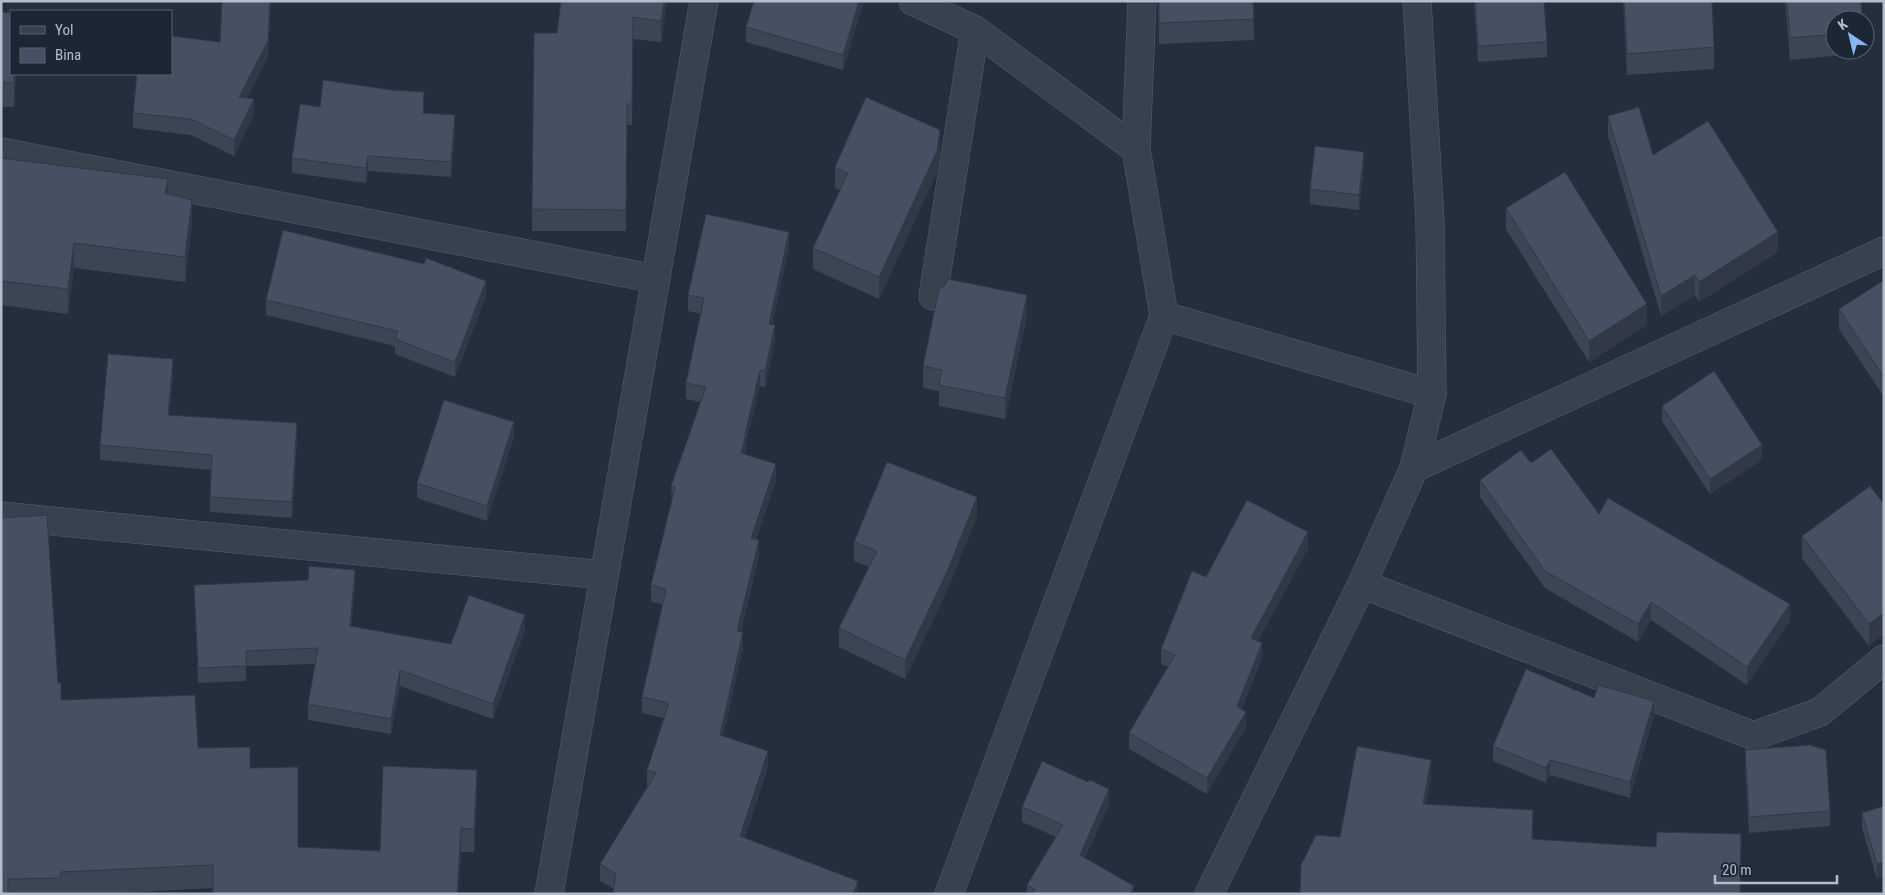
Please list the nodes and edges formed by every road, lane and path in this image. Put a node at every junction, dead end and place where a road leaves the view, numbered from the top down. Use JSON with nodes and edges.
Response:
{"nodes":[{"id":1,"x":704,"y":1,"type":"edge"},
{"id":2,"x":913,"y":1,"type":"edge"},
{"id":3,"x":1142,"y":1,"type":"edge"},
{"id":4,"x":1417,"y":1,"type":"edge"},
{"id":5,"x":975,"y":30,"type":"junction"},
{"id":6,"x":1136,"y":149,"type":"junction"},
{"id":7,"x":1,"y":152,"type":"edge"},
{"id":8,"x":1884,"y":250,"type":"edge"},
{"id":9,"x":656,"y":279,"type":"junction"},
{"id":10,"x":933,"y":296,"type":"dead end"},
{"id":11,"x":1164,"y":316,"type":"junction"},
{"id":12,"x":1432,"y":394,"type":"junction"},
{"id":13,"x":1414,"y":468,"type":"junction"},
{"id":14,"x":1,"y":516,"type":"edge"},
{"id":15,"x":604,"y":575,"type":"junction"},
{"id":16,"x":1362,"y":584,"type":"junction"},
{"id":17,"x":1884,"y":659,"type":"edge"},
{"id":18,"x":549,"y":894,"type":"edge"},
{"id":19,"x":949,"y":894,"type":"edge"},
{"id":20,"x":1209,"y":894,"type":"edge"}],
"edges":[{"from":1,"to":9,"type":"street"},
{"from":2,"to":5,"type":"street"},
{"from":3,"to":6,"type":"street"},
{"from":4,"to":12,"type":"street"},
{"from":5,"to":6,"type":"street"},
{"from":5,"to":10,"type":"street"},
{"from":6,"to":11,"type":"street"},
{"from":7,"to":9,"type":"street"},
{"from":8,"to":13,"type":"street"},
{"from":9,"to":15,"type":"street"},
{"from":11,"to":12,"type":"street"},
{"from":11,"to":19,"type":"street"},
{"from":12,"to":13,"type":"street"},
{"from":13,"to":16,"type":"street"},
{"from":14,"to":15,"type":"street"},
{"from":15,"to":18,"type":"street"},
{"from":16,"to":17,"type":"street"},
{"from":16,"to":20,"type":"street"}]}
